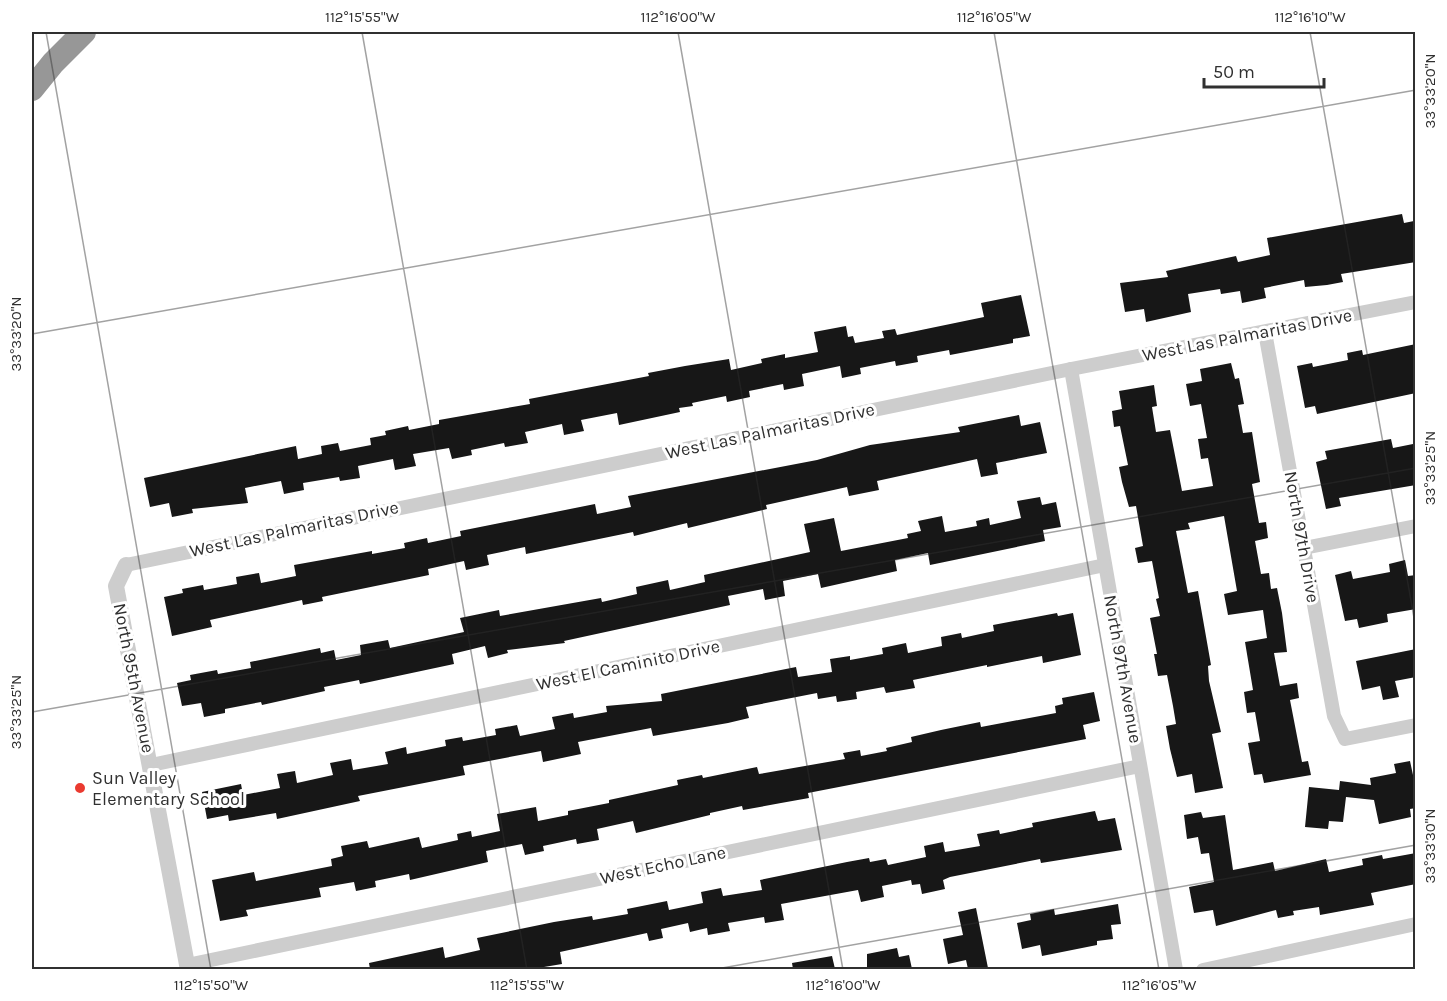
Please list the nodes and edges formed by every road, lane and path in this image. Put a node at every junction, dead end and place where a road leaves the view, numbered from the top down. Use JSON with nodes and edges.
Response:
{"nodes":[{"id":1,"x":84,"y":32,"type":"edge"},
{"id":2,"x":32,"y":89,"type":"edge"},
{"id":3,"x":1416,"y":302,"type":"edge"},
{"id":4,"x":1265,"y":332,"type":"junction"},
{"id":5,"x":1071,"y":369,"type":"junction"},
{"id":6,"x":1416,"y":526,"type":"edge"},
{"id":7,"x":1304,"y":548,"type":"junction"},
{"id":8,"x":126,"y":565,"type":"joint"},
{"id":9,"x":1105,"y":565,"type":"junction"},
{"id":10,"x":1416,"y":725,"type":"edge"},
{"id":11,"x":151,"y":765,"type":"junction"},
{"id":12,"x":1140,"y":766,"type":"junction"},
{"id":13,"x":1416,"y":924,"type":"edge"},
{"id":14,"x":187,"y":967,"type":"edge"},
{"id":15,"x":1176,"y":969,"type":"edge"},
{"id":16,"x":1203,"y":969,"type":"edge"}],
"edges":[{"from":1,"to":2,"type":"highway"},
{"from":3,"to":4,"type":"street","name":"West Las Palmaritas Drive"},
{"from":4,"to":5,"type":"street","name":"West Las Palmaritas Drive"},
{"from":4,"to":7,"type":"street","name":"North 97th Drive"},
{"from":5,"to":8,"type":"street","name":"West Las Palmaritas Drive"},
{"from":5,"to":9,"type":"street","name":"North 97th Avenue"},
{"from":6,"to":7,"type":"street"},
{"from":7,"to":10,"type":"street","name":"North 97th Drive"},
{"from":8,"to":11,"type":"street","name":"North 95th Avenue"},
{"from":9,"to":11,"type":"street","name":"West El Caminito Drive"},
{"from":9,"to":12,"type":"street","name":"North 97th Avenue"},
{"from":11,"to":14,"type":"street","name":"North 95th Avenue"},
{"from":12,"to":14,"type":"street","name":"West Echo Lane"},
{"from":12,"to":15,"type":"street","name":"North 97th Avenue"},
{"from":13,"to":16,"type":"street"}]}
